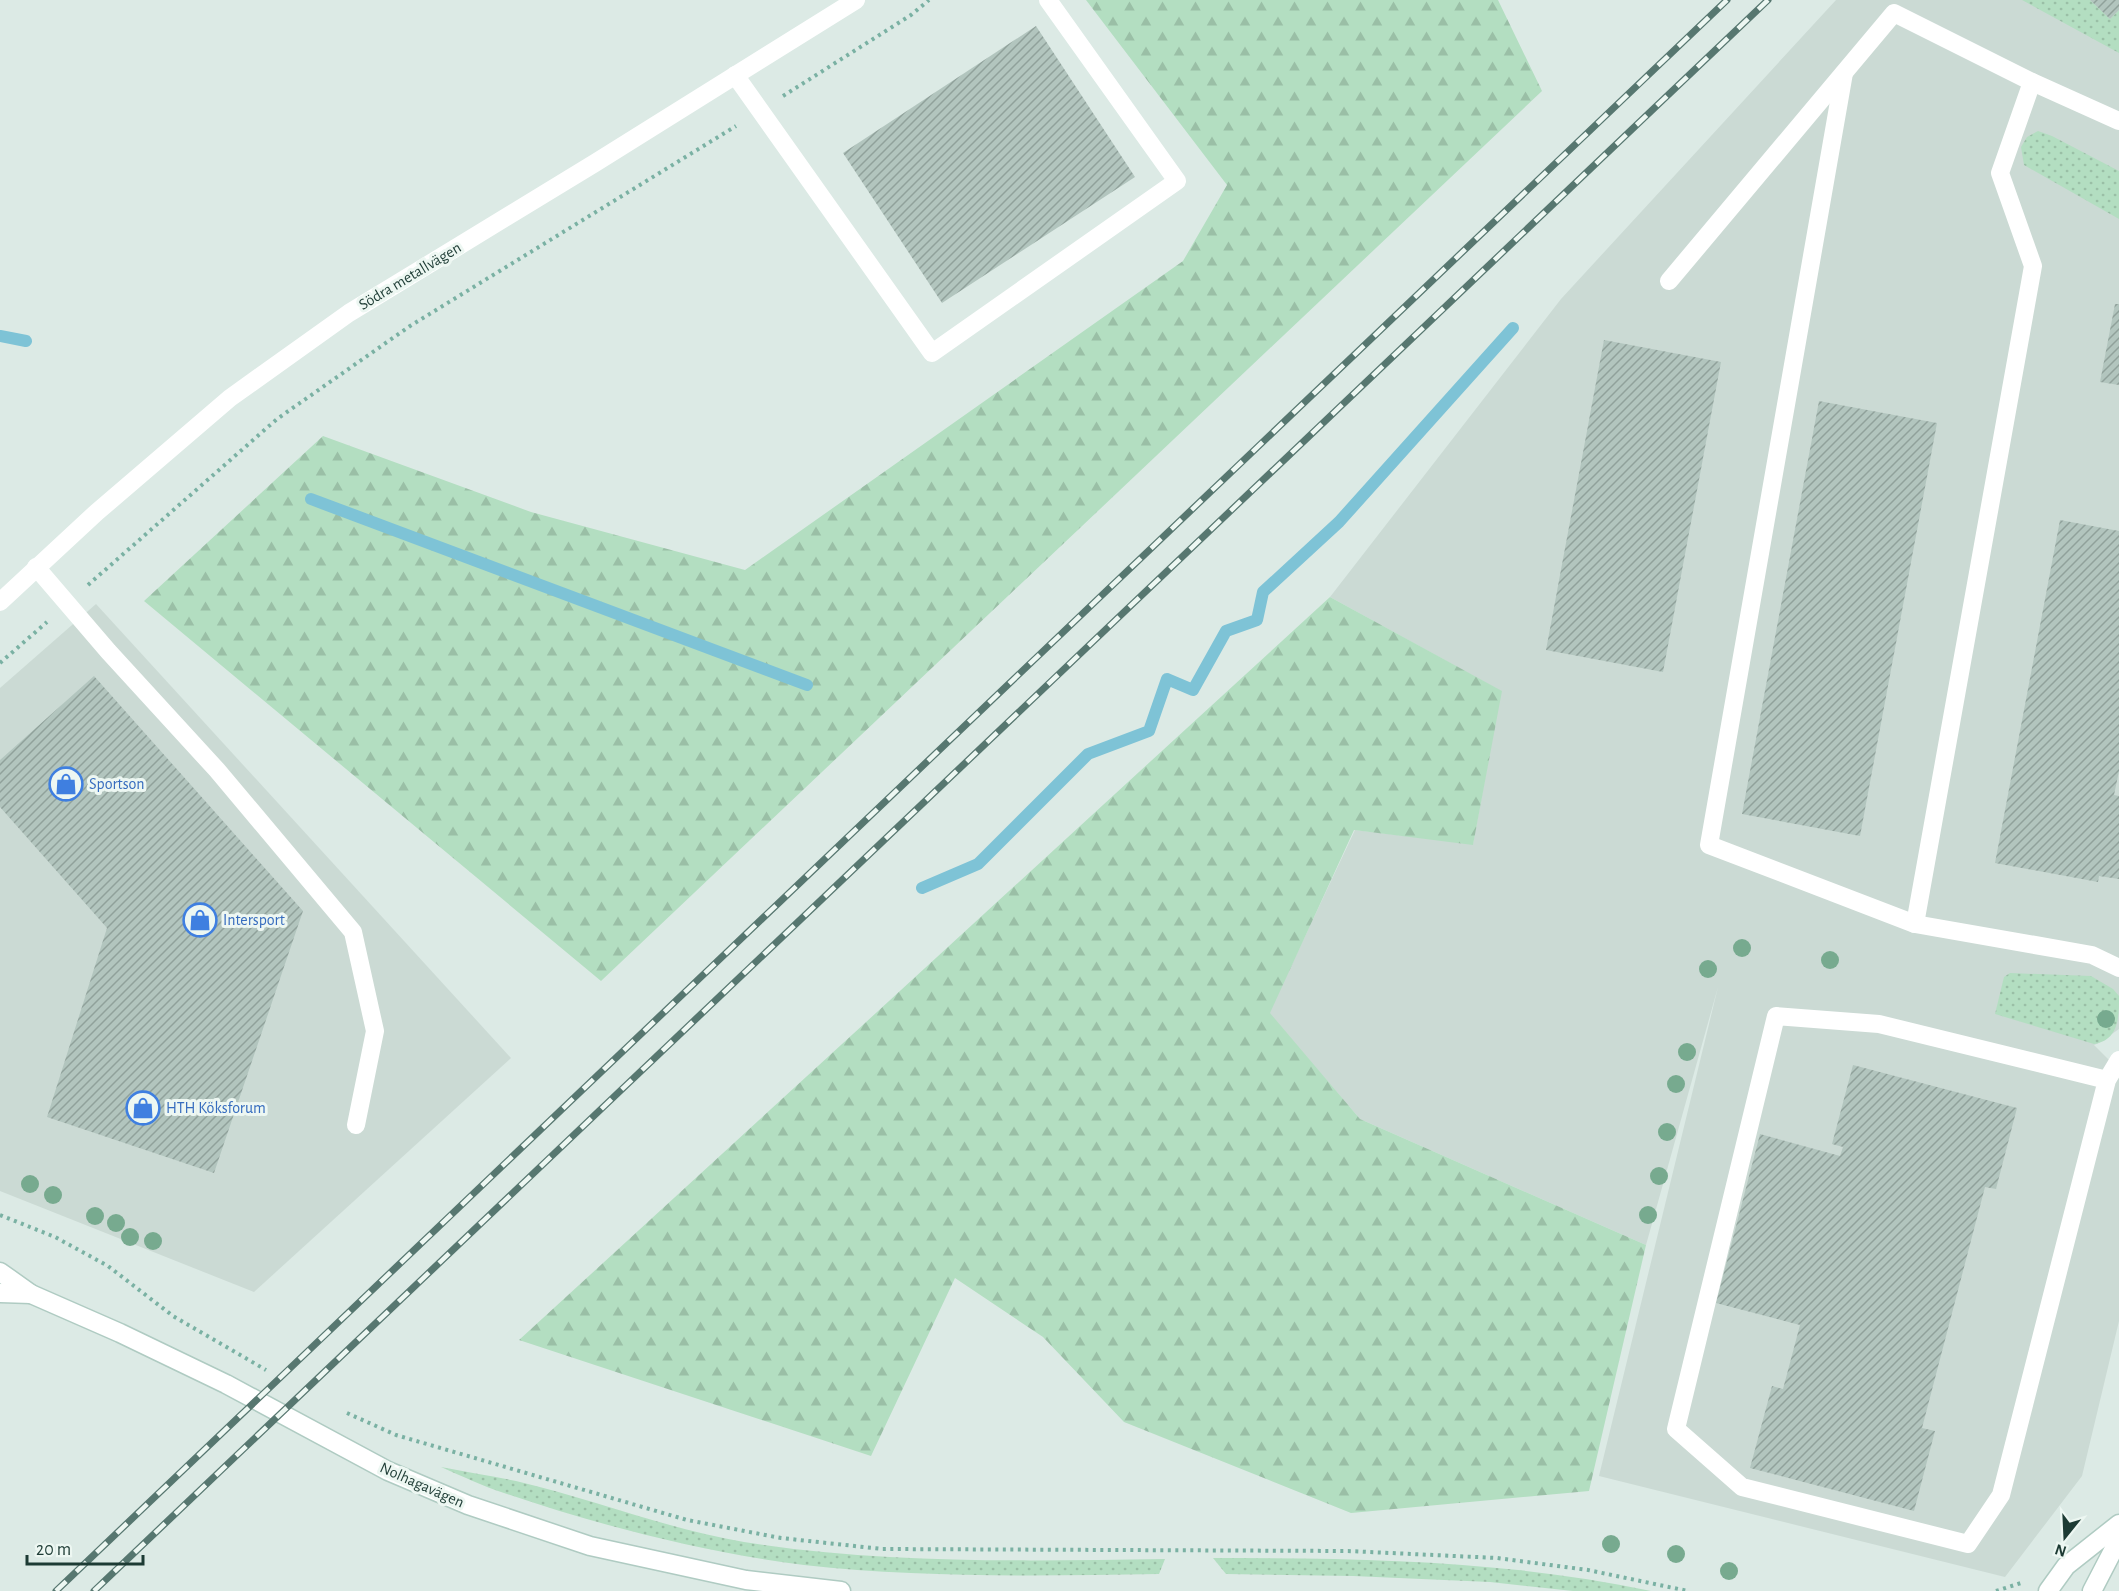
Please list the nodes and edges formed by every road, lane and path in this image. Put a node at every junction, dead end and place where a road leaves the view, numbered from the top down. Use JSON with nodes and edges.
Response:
{"nodes":[{"id":1,"x":856,"y":0,"type":"edge"},
{"id":2,"x":929,"y":0,"type":"edge"},
{"id":3,"x":1048,"y":0,"type":"edge"},
{"id":4,"x":1844,"y":73,"type":"junction"},
{"id":5,"x":735,"y":75,"type":"junction"},
{"id":6,"x":2032,"y":81,"type":"junction"},
{"id":7,"x":760,"y":111,"type":"junction"},
{"id":8,"x":2119,"y":121,"type":"edge"},
{"id":9,"x":1669,"y":281,"type":"dead end"},
{"id":10,"x":36,"y":567,"type":"junction"},
{"id":11,"x":0,"y":602,"type":"edge"},
{"id":12,"x":66,"y":604,"type":"junction"},
{"id":13,"x":0,"y":663,"type":"edge"},
{"id":14,"x":1915,"y":924,"type":"junction"},
{"id":15,"x":2119,"y":968,"type":"edge"},
{"id":16,"x":2119,"y":1060,"type":"edge"},
{"id":17,"x":2108,"y":1080,"type":"junction"},
{"id":18,"x":356,"y":1125,"type":"dead end"},
{"id":19,"x":0,"y":1215,"type":"edge"},
{"id":20,"x":0,"y":1272,"type":"edge"},
{"id":21,"x":0,"y":1293,"type":"edge"},
{"id":22,"x":31,"y":1294,"type":"junction"},
{"id":23,"x":272,"y":1373,"type":"dead end"},
{"id":24,"x":337,"y":1408,"type":"dead end"},
{"id":25,"x":2119,"y":1524,"type":"edge"},
{"id":26,"x":2119,"y":1539,"type":"edge"},
{"id":27,"x":841,"y":1591,"type":"edge"},
{"id":28,"x":1689,"y":1591,"type":"edge"},
{"id":29,"x":2048,"y":1591,"type":"edge"},
{"id":30,"x":2092,"y":1591,"type":"edge"}],
"edges":[{"from":1,"to":5,"type":"street","name":"Södra metallvägen"},
{"from":2,"to":7,"type":"path"},
{"from":3,"to":7,"type":"street"},
{"from":4,"to":6,"type":"street"},
{"from":4,"to":9,"type":"street"},
{"from":4,"to":14,"type":"street"},
{"from":5,"to":7,"type":"street"},
{"from":5,"to":10,"type":"street","name":"Södra metallvägen"},
{"from":6,"to":8,"type":"street"},
{"from":6,"to":14,"type":"street"},
{"from":7,"to":12,"type":"path"},
{"from":10,"to":11,"type":"street","name":"Södra metallvägen"},
{"from":10,"to":12,"type":"street"},
{"from":12,"to":13,"type":"path"},
{"from":12,"to":18,"type":"street"},
{"from":14,"to":15,"type":"street"},
{"from":16,"to":17,"type":"street"},
{"from":17,"to":17,"type":"street"},
{"from":19,"to":23,"type":"path"},
{"from":20,"to":22,"type":"street","name":"Nolhagavägen"},
{"from":21,"to":22,"type":"street","name":"Nolhagavägen"},
{"from":22,"to":27,"type":"street","name":"Nolhagavägen"},
{"from":24,"to":28,"type":"path"},
{"from":25,"to":29,"type":"street"},
{"from":26,"to":30,"type":"street"}]}
